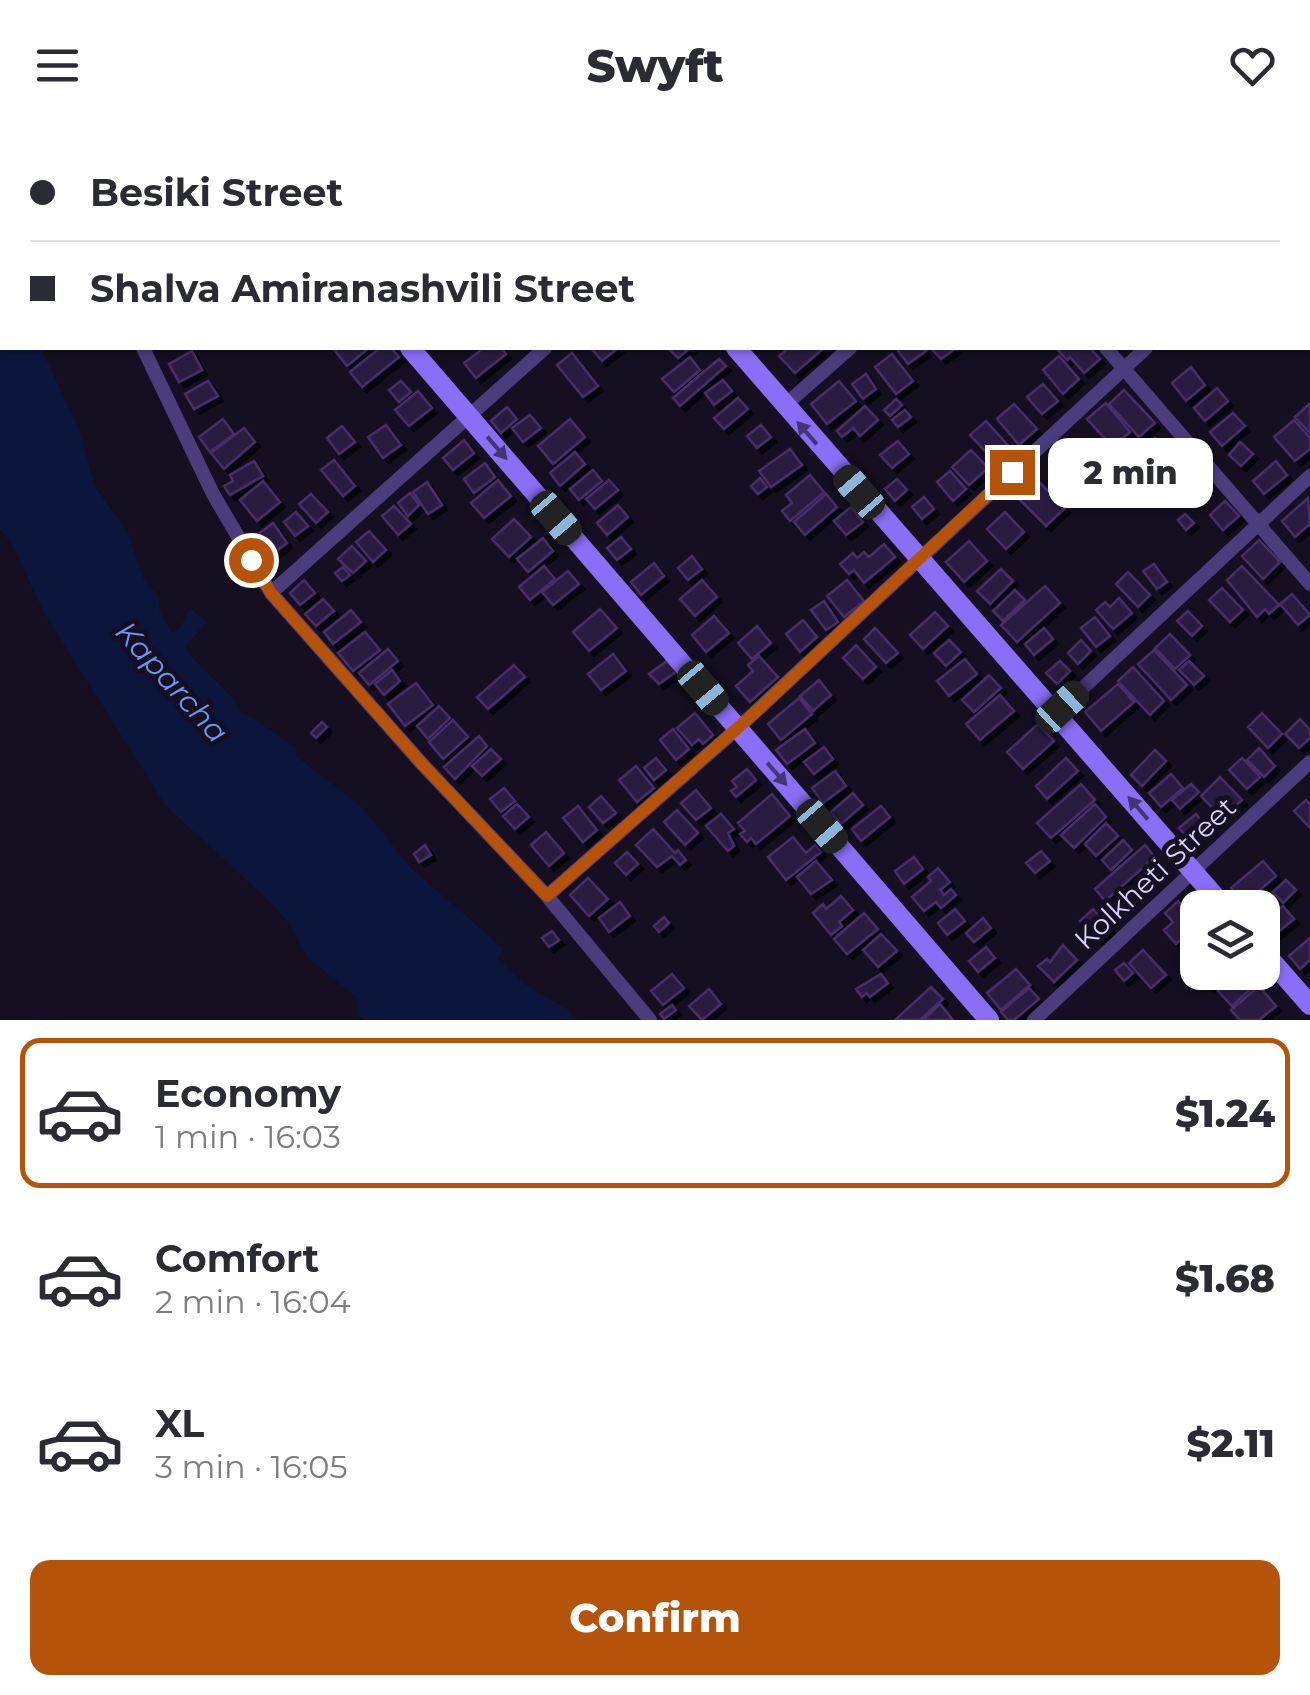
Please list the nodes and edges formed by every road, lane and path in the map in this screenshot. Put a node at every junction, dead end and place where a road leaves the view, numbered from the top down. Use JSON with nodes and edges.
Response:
{"nodes":[{"id":1,"x":144,"y":350,"type":"edge"},
{"id":2,"x":412,"y":350,"type":"edge"},
{"id":3,"x":544,"y":350,"type":"edge"},
{"id":4,"x":738,"y":350,"type":"edge"},
{"id":5,"x":848,"y":350,"type":"edge"},
{"id":6,"x":1108,"y":350,"type":"edge"},
{"id":7,"x":1144,"y":350,"type":"edge"},
{"id":8,"x":1124,"y":368,"type":"junction"},
{"id":9,"x":784,"y":406,"type":"junction"},
{"id":10,"x":470,"y":417,"type":"junction"},
{"id":11,"x":1310,"y":476,"type":"edge"},
{"id":12,"x":1258,"y":524,"type":"junction"},
{"id":13,"x":919,"y":560,"type":"junction"},
{"id":14,"x":1310,"y":584,"type":"edge"},
{"id":15,"x":271,"y":593,"type":"junction"},
{"id":16,"x":1056,"y":713,"type":"junction"},
{"id":17,"x":738,"y":728,"type":"junction"},
{"id":18,"x":1310,"y":762,"type":"edge"},
{"id":19,"x":1194,"y":872,"type":"junction"},
{"id":20,"x":1210,"y":890,"type":"edge"},
{"id":21,"x":547,"y":896,"type":"junction"},
{"id":22,"x":1280,"y":970,"type":"edge"},
{"id":23,"x":1310,"y":1004,"type":"edge"},
{"id":24,"x":650,"y":1020,"type":"edge"},
{"id":25,"x":989,"y":1020,"type":"edge"},
{"id":26,"x":1034,"y":1020,"type":"edge"}],
"edges":[{"from":1,"to":15,"type":"street"},
{"from":2,"to":10,"type":"main road"},
{"from":3,"to":10,"type":"street"},
{"from":4,"to":9,"type":"main road"},
{"from":5,"to":9,"type":"street"},
{"from":6,"to":8,"type":"street"},
{"from":7,"to":8,"type":"street"},
{"from":8,"to":12,"type":"street"},
{"from":8,"to":13,"type":"street"},
{"from":13,"to":9,"type":"main road","one_way":true},
{"from":10,"to":15,"type":"street"},
{"from":10,"to":17,"type":"main road","one_way":true},
{"from":11,"to":12,"type":"street"},
{"from":12,"to":14,"type":"street"},
{"from":12,"to":16,"type":"street"},
{"from":13,"to":16,"type":"main road"},
{"from":13,"to":17,"type":"street"},
{"from":15,"to":21,"type":"street"},
{"from":19,"to":16,"type":"main road","one_way":true},
{"from":17,"to":21,"type":"street"},
{"from":17,"to":25,"type":"main road","one_way":true},
{"from":18,"to":19,"type":"street","name":"Kolkheti Street"},
{"from":19,"to":20,"type":"main road"},
{"from":19,"to":26,"type":"street","name":"Kolkheti Street"},
{"from":21,"to":24,"type":"street"},
{"from":22,"to":23,"type":"main road"}]}
